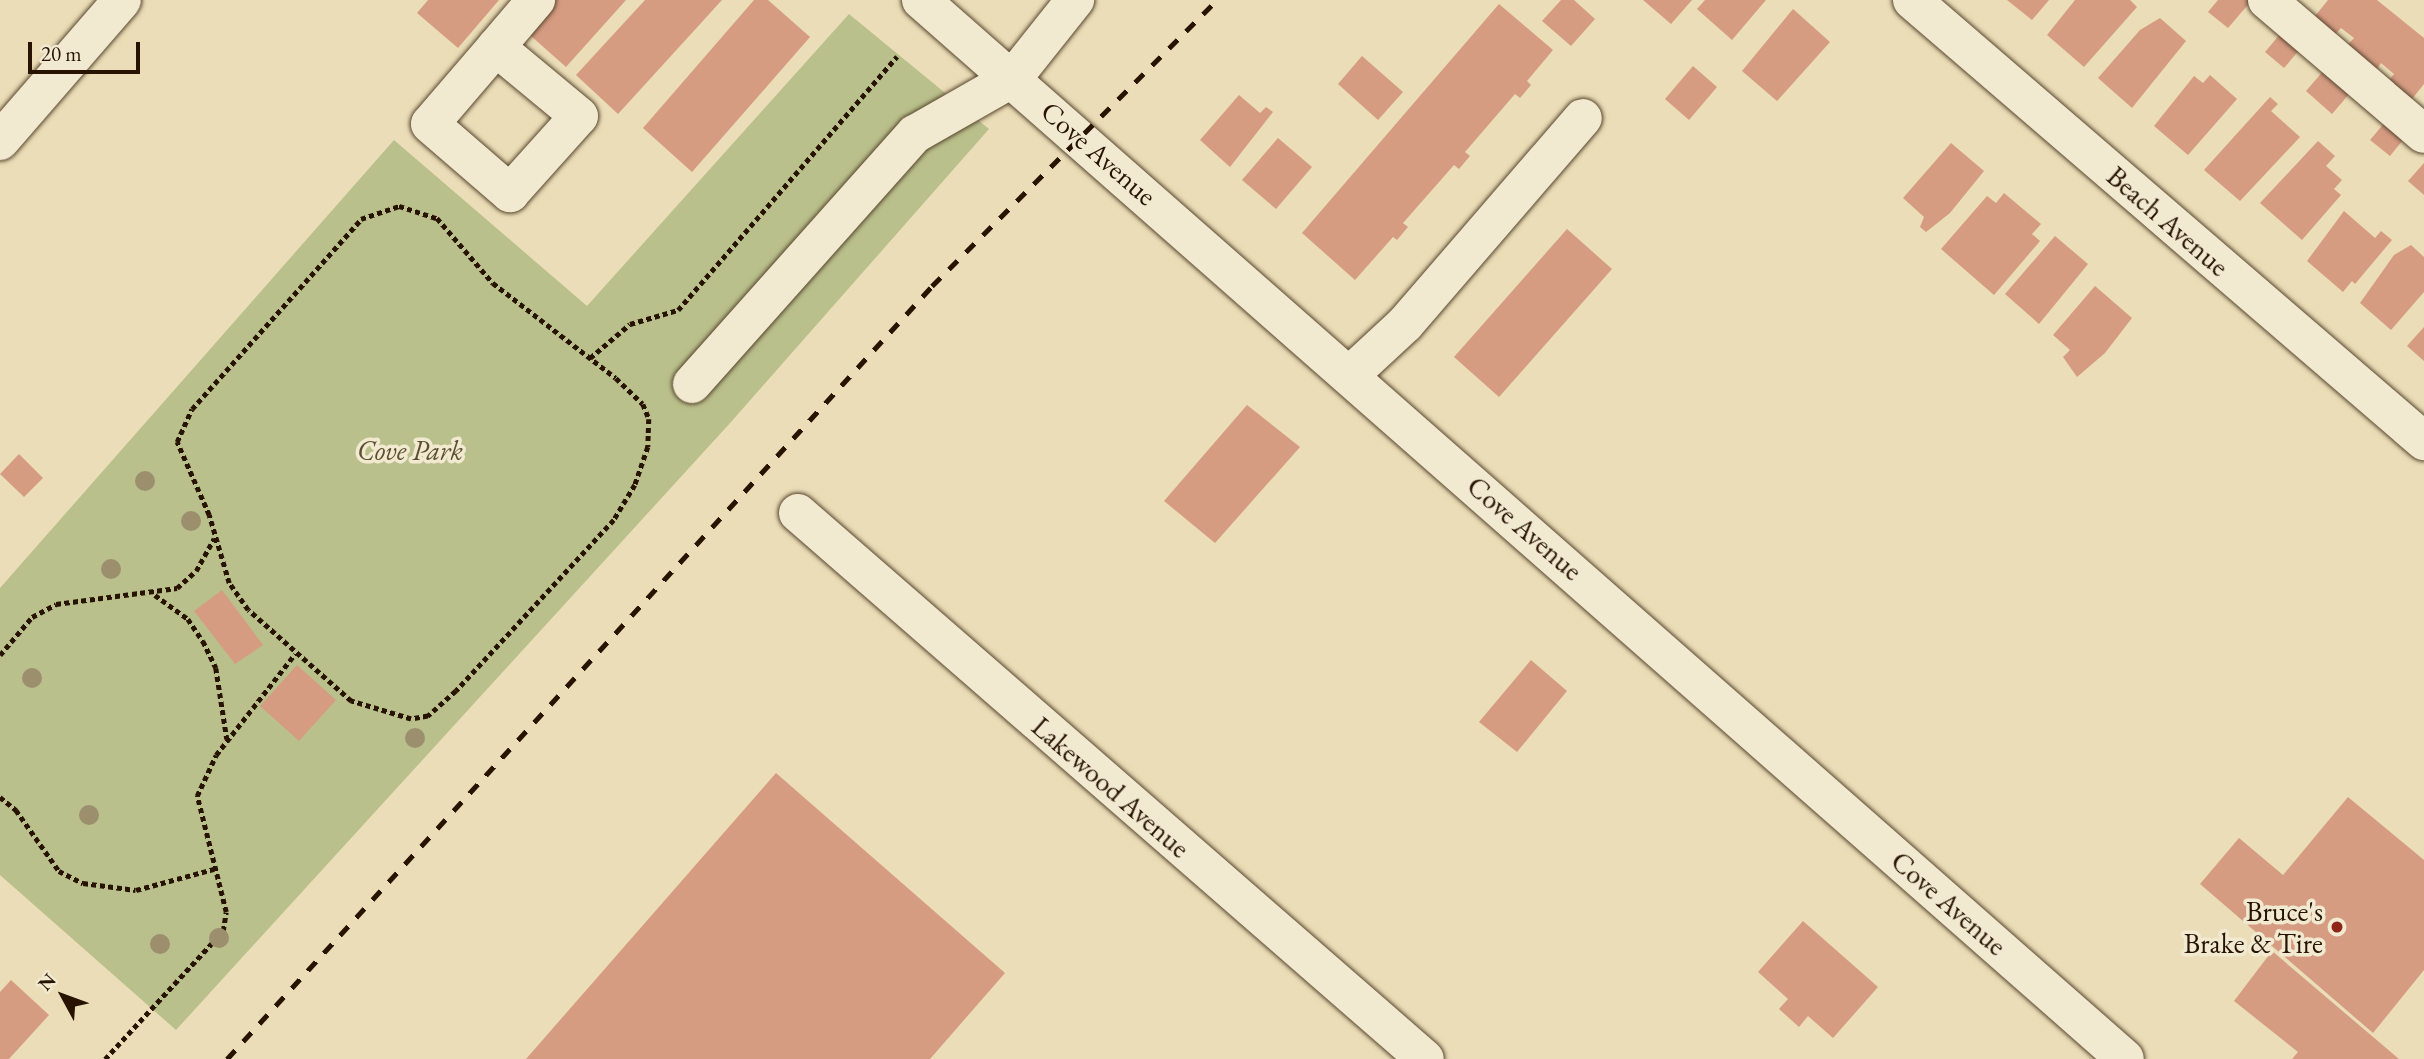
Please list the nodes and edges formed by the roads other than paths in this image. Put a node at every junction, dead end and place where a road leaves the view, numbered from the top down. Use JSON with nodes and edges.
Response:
{"nodes":[{"id":1,"x":122,"y":0,"type":"edge"},
{"id":2,"x":537,"y":0,"type":"edge"},
{"id":3,"x":921,"y":0,"type":"edge"},
{"id":4,"x":1075,"y":0,"type":"edge"},
{"id":5,"x":1912,"y":0,"type":"edge"},
{"id":6,"x":2267,"y":0,"type":"edge"},
{"id":7,"x":496,"y":47,"type":"dead end"},
{"id":8,"x":1013,"y":78,"type":"junction"},
{"id":9,"x":1583,"y":118,"type":"dead end"},
{"id":10,"x":2424,"y":134,"type":"edge"},
{"id":11,"x":0,"y":141,"type":"edge"},
{"id":12,"x":1351,"y":374,"type":"junction"},
{"id":13,"x":692,"y":384,"type":"dead end"},
{"id":14,"x":2424,"y":441,"type":"edge"},
{"id":15,"x":799,"y":513,"type":"dead end"},
{"id":16,"x":1425,"y":1059,"type":"edge"},
{"id":17,"x":2125,"y":1059,"type":"edge"}],
"edges":[{"from":1,"to":11,"type":"street"},
{"from":2,"to":7,"type":"street"},
{"from":3,"to":8,"type":"street","name":"Cove Avenue"},
{"from":4,"to":8,"type":"street"},
{"from":5,"to":14,"type":"street","name":"Beach Avenue"},
{"from":6,"to":10,"type":"street"},
{"from":8,"to":12,"type":"street","name":"Cove Avenue"},
{"from":8,"to":13,"type":"street"},
{"from":9,"to":12,"type":"street"},
{"from":12,"to":17,"type":"street","name":"Cove Avenue"},
{"from":15,"to":16,"type":"street","name":"Lakewood Avenue"}]}
